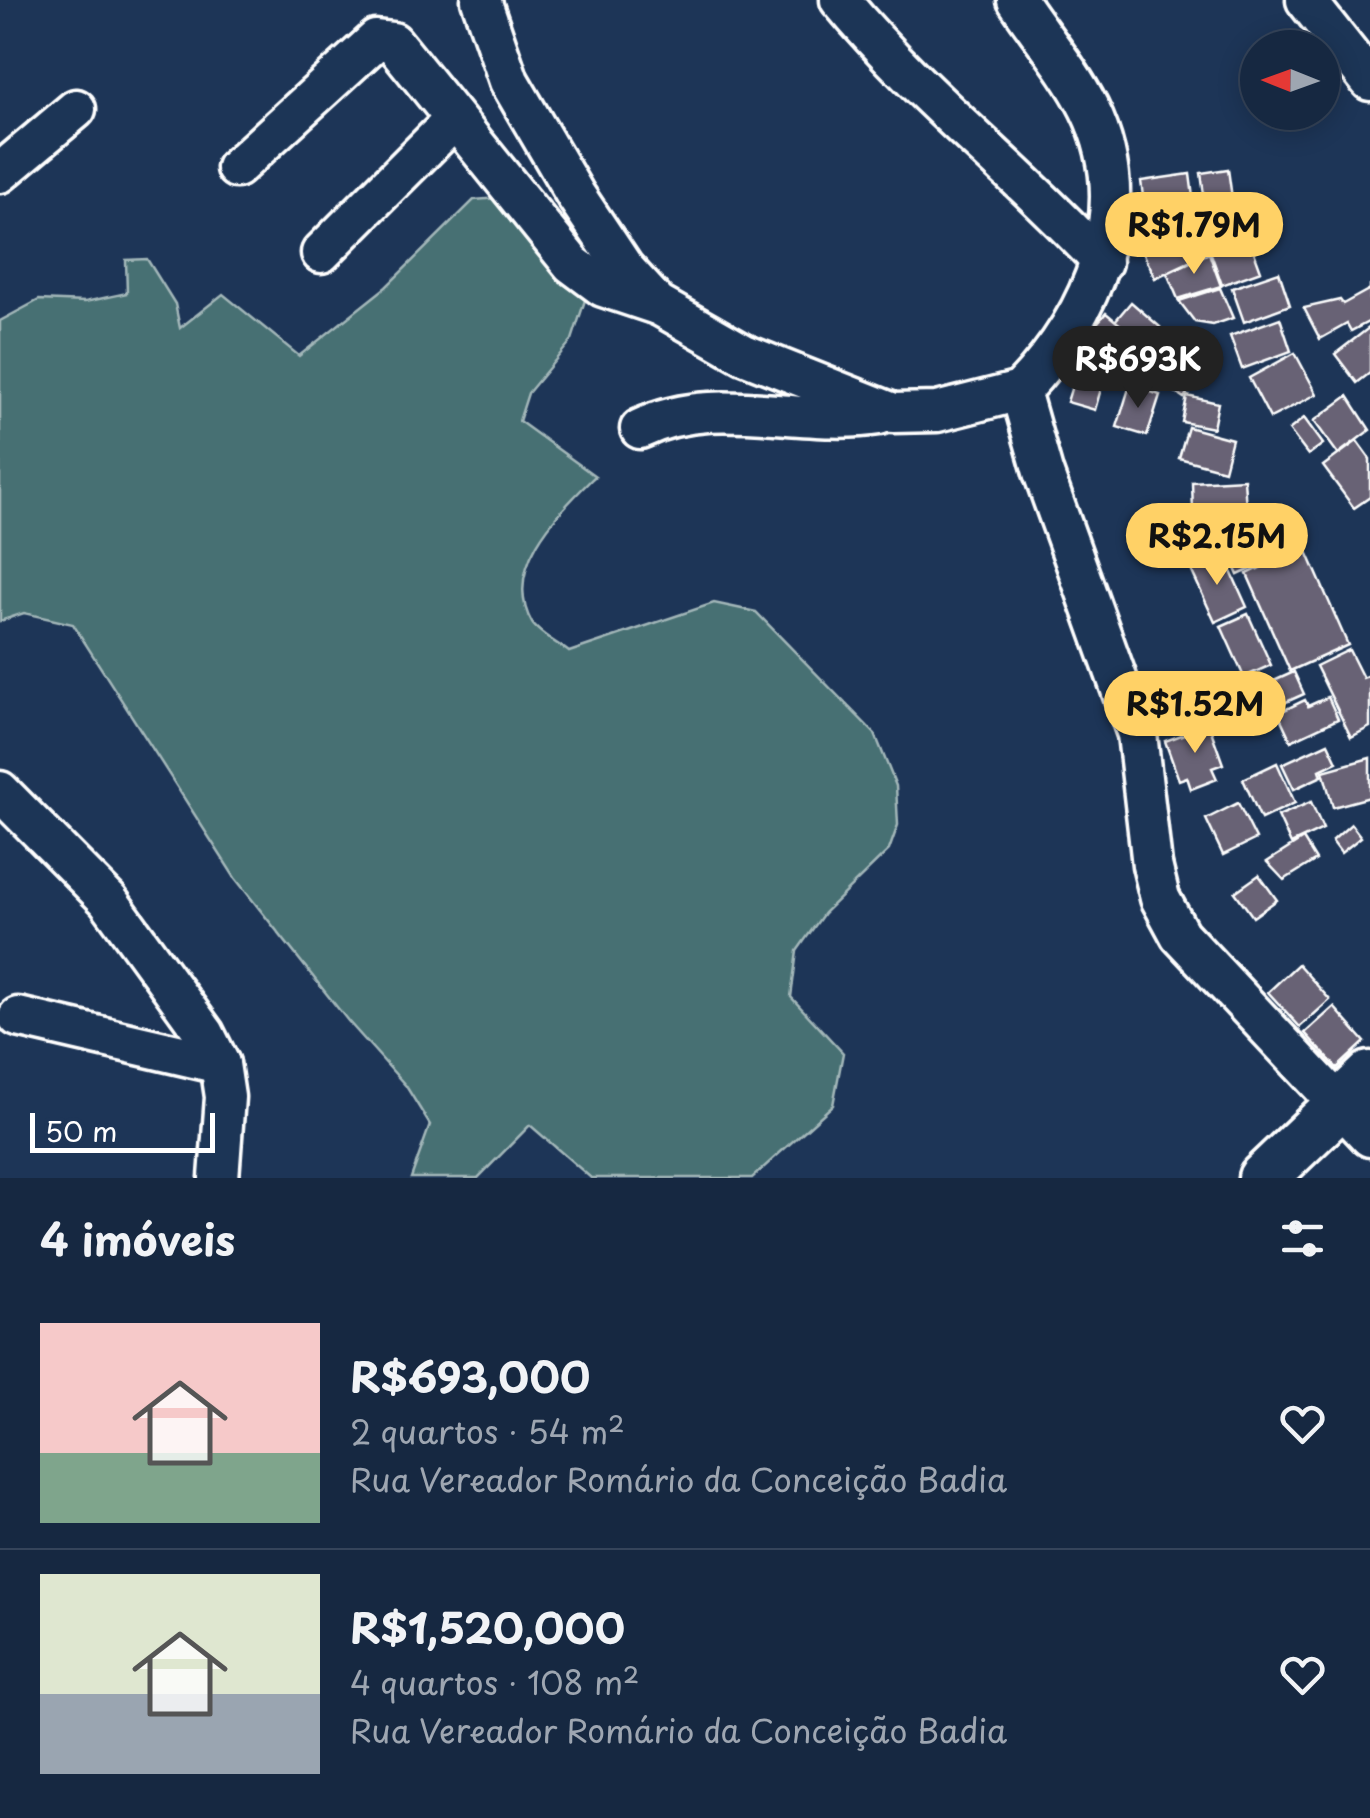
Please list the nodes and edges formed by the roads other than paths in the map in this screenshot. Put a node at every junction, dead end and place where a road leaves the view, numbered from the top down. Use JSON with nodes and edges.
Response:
{"nodes":[{"id":1,"x":481,"y":0,"type":"edge"},
{"id":2,"x":840,"y":0,"type":"edge"},
{"id":3,"x":1017,"y":0,"type":"edge"},
{"id":4,"x":1306,"y":0,"type":"edge"},
{"id":5,"x":1370,"y":81,"type":"edge"},
{"id":6,"x":76,"y":109,"type":"dead end"},
{"id":7,"x":454,"y":120,"type":"junction"},
{"id":8,"x":236,"y":168,"type":"dead end"},
{"id":9,"x":0,"y":173,"type":"edge"},
{"id":10,"x":321,"y":253,"type":"dead end"},
{"id":11,"x":1102,"y":262,"type":"junction"},
{"id":12,"x":658,"y":305,"type":"junction"},
{"id":13,"x":1020,"y":391,"type":"junction"},
{"id":14,"x":893,"y":413,"type":"junction"},
{"id":15,"x":640,"y":429,"type":"dead end"},
{"id":16,"x":0,"y":791,"type":"edge"},
{"id":17,"x":18,"y":1018,"type":"dead end"},
{"id":18,"x":220,"y":1064,"type":"junction"},
{"id":19,"x":1360,"y":1105,"type":"edge"},
{"id":20,"x":219,"y":1178,"type":"edge"},
{"id":21,"x":1263,"y":1178,"type":"edge"}],
"edges":[{"from":1,"to":12,"type":"street"},
{"from":2,"to":11,"type":"street"},
{"from":3,"to":11,"type":"street"},
{"from":4,"to":5,"type":"street"},
{"from":6,"to":9,"type":"street"},
{"from":7,"to":8,"type":"street"},
{"from":7,"to":10,"type":"street"},
{"from":7,"to":12,"type":"street"},
{"from":11,"to":13,"type":"street"},
{"from":12,"to":14,"type":"street"},
{"from":13,"to":14,"type":"street"},
{"from":13,"to":19,"type":"street"},
{"from":14,"to":15,"type":"street"},
{"from":16,"to":18,"type":"street"},
{"from":17,"to":18,"type":"street"},
{"from":18,"to":20,"type":"street"},
{"from":19,"to":21,"type":"main road"}]}
